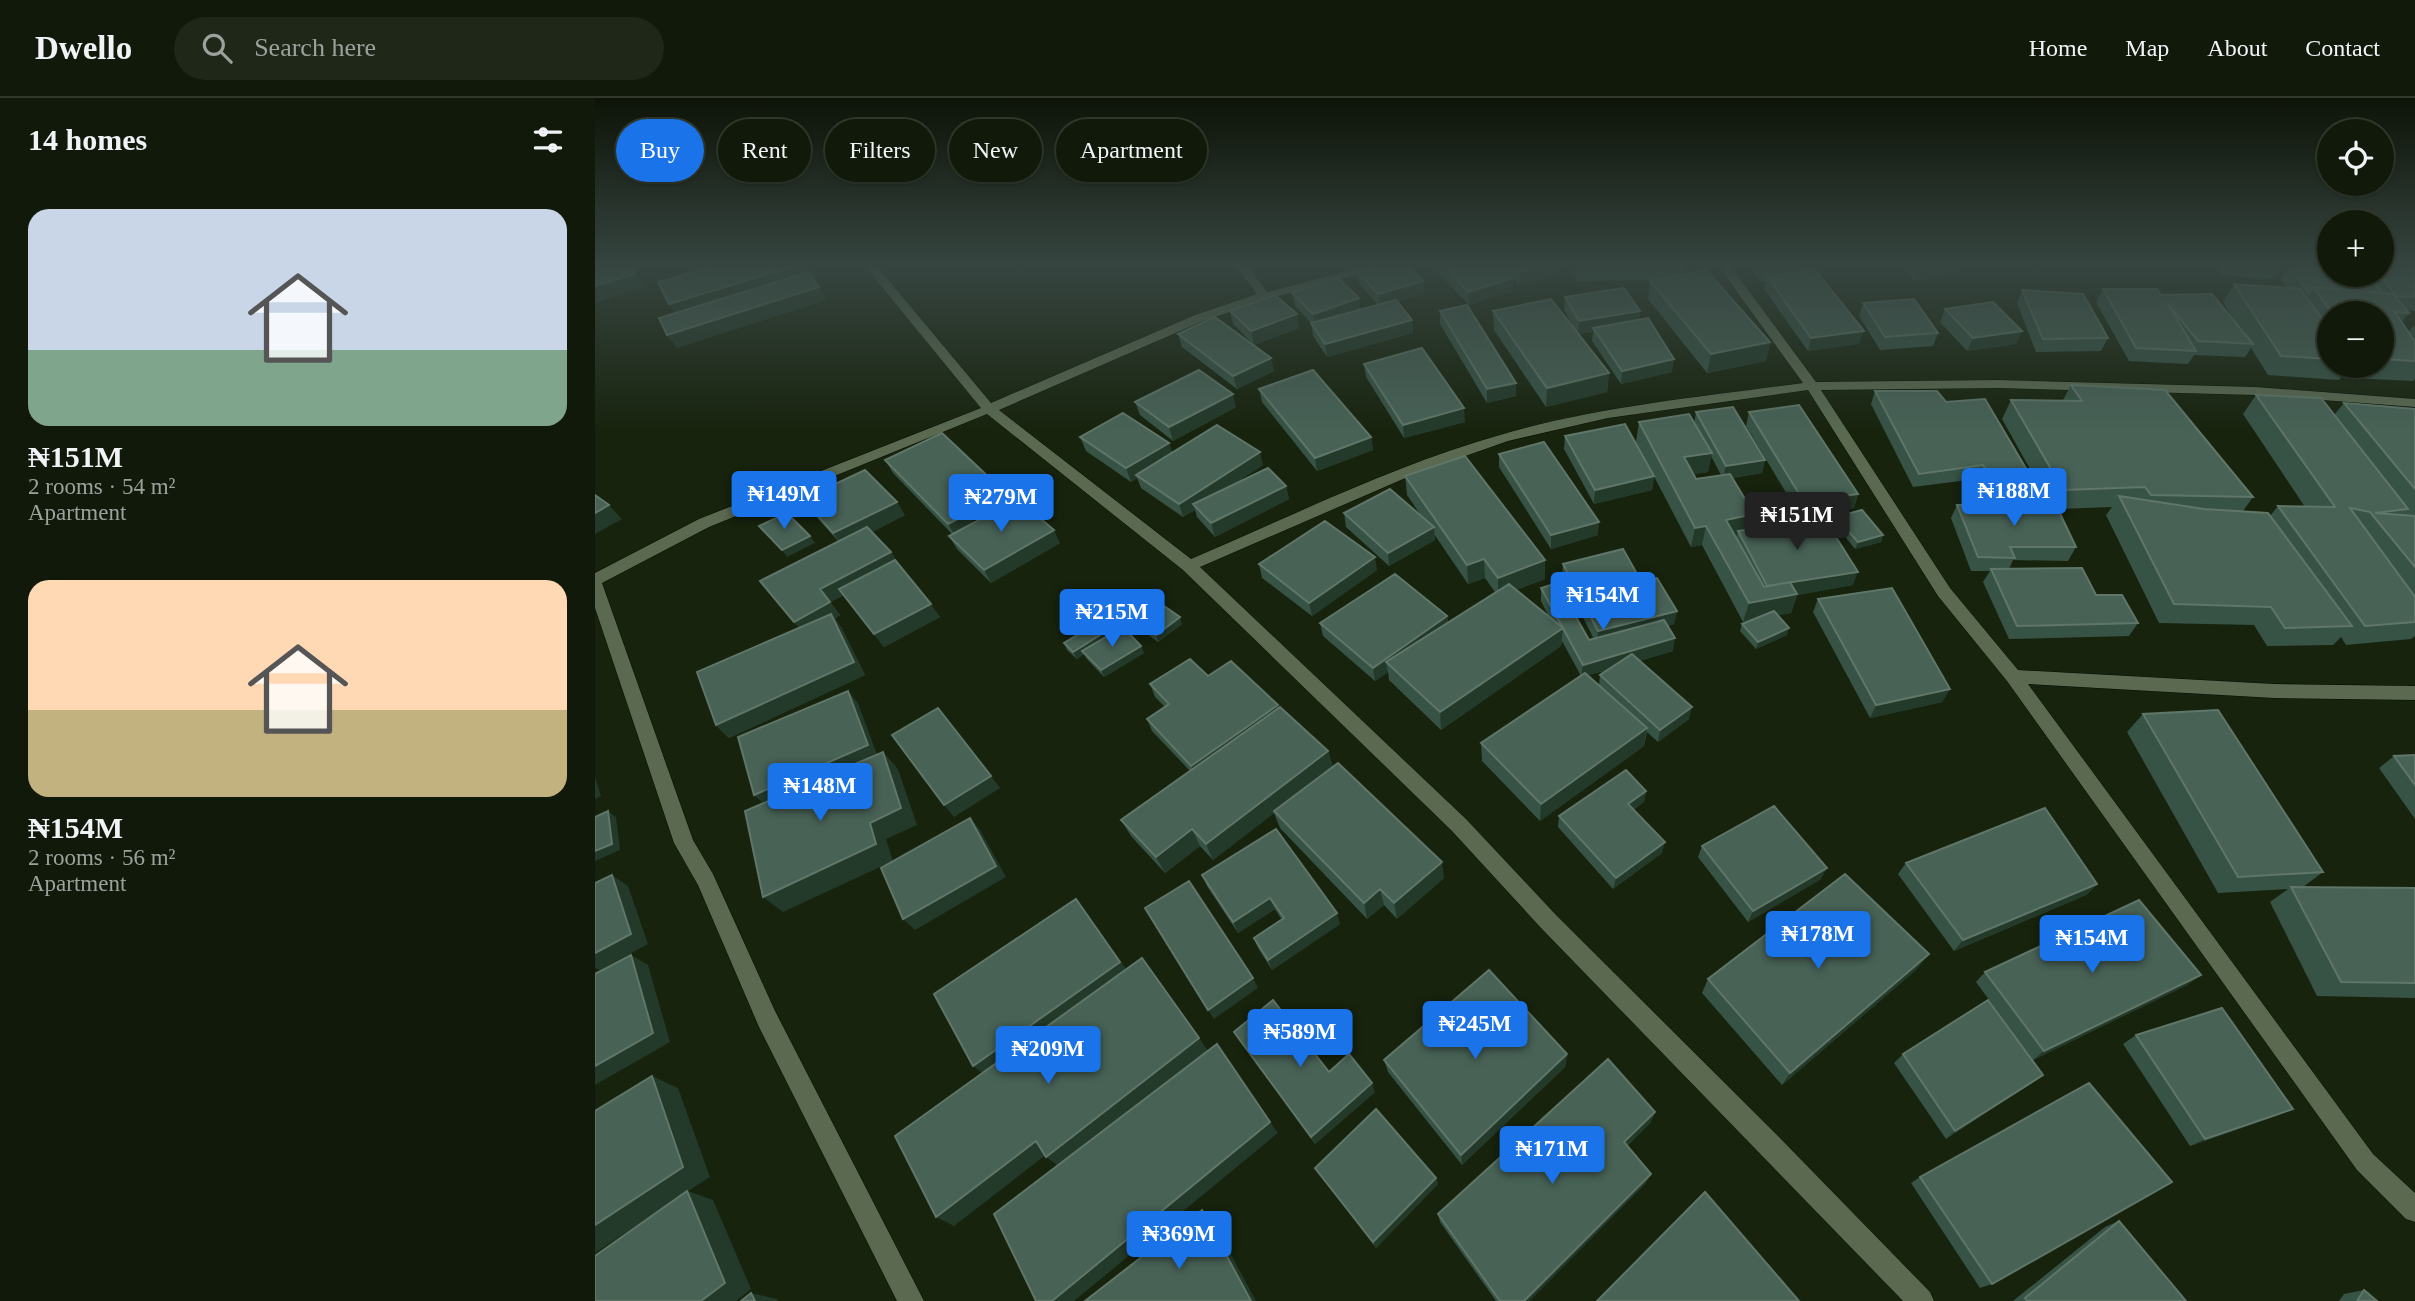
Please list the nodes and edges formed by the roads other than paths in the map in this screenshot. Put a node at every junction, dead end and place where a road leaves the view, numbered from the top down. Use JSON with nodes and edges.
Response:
{"nodes":[{"id":1,"x":915,"y":320,"type":"edge"},
{"id":2,"x":1194,"y":320,"type":"edge"},
{"id":3,"x":1764,"y":320,"type":"edge"},
{"id":4,"x":1812,"y":386,"type":"junction"},
{"id":5,"x":2415,"y":403,"type":"edge"},
{"id":6,"x":989,"y":409,"type":"junction"},
{"id":7,"x":1189,"y":566,"type":"junction"},
{"id":8,"x":595,"y":582,"type":"edge"},
{"id":9,"x":2013,"y":676,"type":"junction"},
{"id":10,"x":2415,"y":693,"type":"edge"},
{"id":11,"x":2415,"y":1210,"type":"edge"},
{"id":12,"x":911,"y":1301,"type":"edge"},
{"id":13,"x":1921,"y":1301,"type":"edge"}],
"edges":[{"from":1,"to":6,"type":"street"},
{"from":2,"to":6,"type":"street"},
{"from":3,"to":4,"type":"street"},
{"from":4,"to":5,"type":"street"},
{"from":4,"to":7,"type":"street"},
{"from":4,"to":9,"type":"street"},
{"from":6,"to":7,"type":"street"},
{"from":6,"to":8,"type":"street"},
{"from":7,"to":13,"type":"street"},
{"from":8,"to":12,"type":"street"},
{"from":9,"to":10,"type":"street"},
{"from":9,"to":11,"type":"street"}]}
